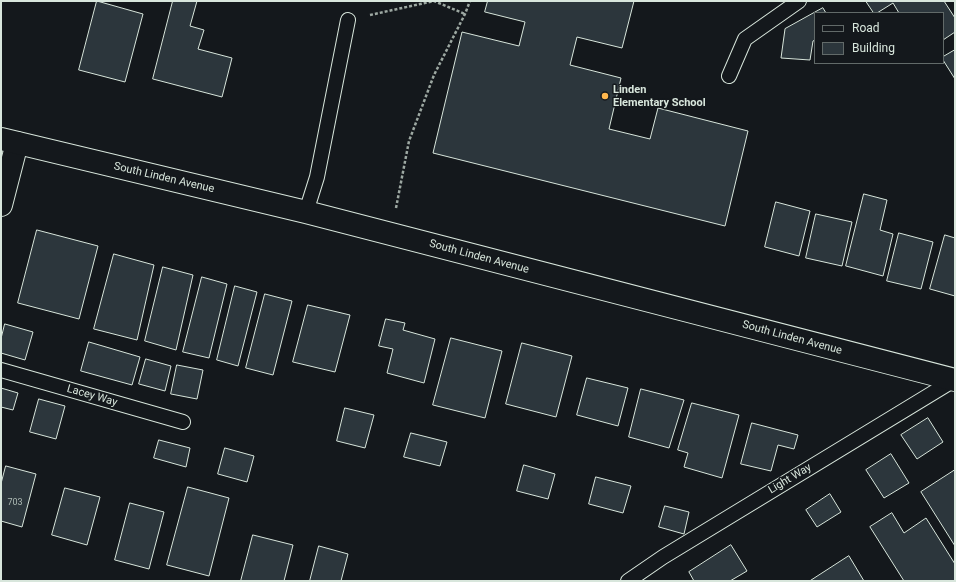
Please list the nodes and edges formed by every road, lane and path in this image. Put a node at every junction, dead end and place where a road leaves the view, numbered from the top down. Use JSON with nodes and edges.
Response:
{"nodes":[{"id":1,"x":470,"y":1,"type":"edge"},
{"id":2,"x":799,"y":1,"type":"edge"},
{"id":3,"x":465,"y":14,"type":"junction"},
{"id":4,"x":348,"y":20,"type":"joint"},
{"id":5,"x":729,"y":76,"type":"dead end"},
{"id":6,"x":9,"y":141,"type":"edge"},
{"id":7,"x":1,"y":205,"type":"edge"},
{"id":8,"x":396,"y":209,"type":"dead end"},
{"id":9,"x":306,"y":212,"type":"junction"},
{"id":10,"x":1,"y":370,"type":"edge"},
{"id":11,"x":954,"y":380,"type":"edge"},
{"id":12,"x":183,"y":422,"type":"dead end"},
{"id":13,"x":628,"y":581,"type":"edge"}],
"edges":[{"from":1,"to":3,"type":"path"},
{"from":2,"to":5,"type":"lane"},
{"from":3,"to":4,"type":"path"},
{"from":3,"to":8,"type":"path"},
{"from":4,"to":9,"type":"lane"},
{"from":6,"to":7,"type":"street"},
{"from":6,"to":9,"type":"street","name":"South Linden Avenue"},
{"from":9,"to":11,"type":"street","name":"South Linden Avenue"},
{"from":10,"to":12,"type":"lane","name":"Lacey Way"},
{"from":11,"to":13,"type":"lane","name":"Light Way"}]}
